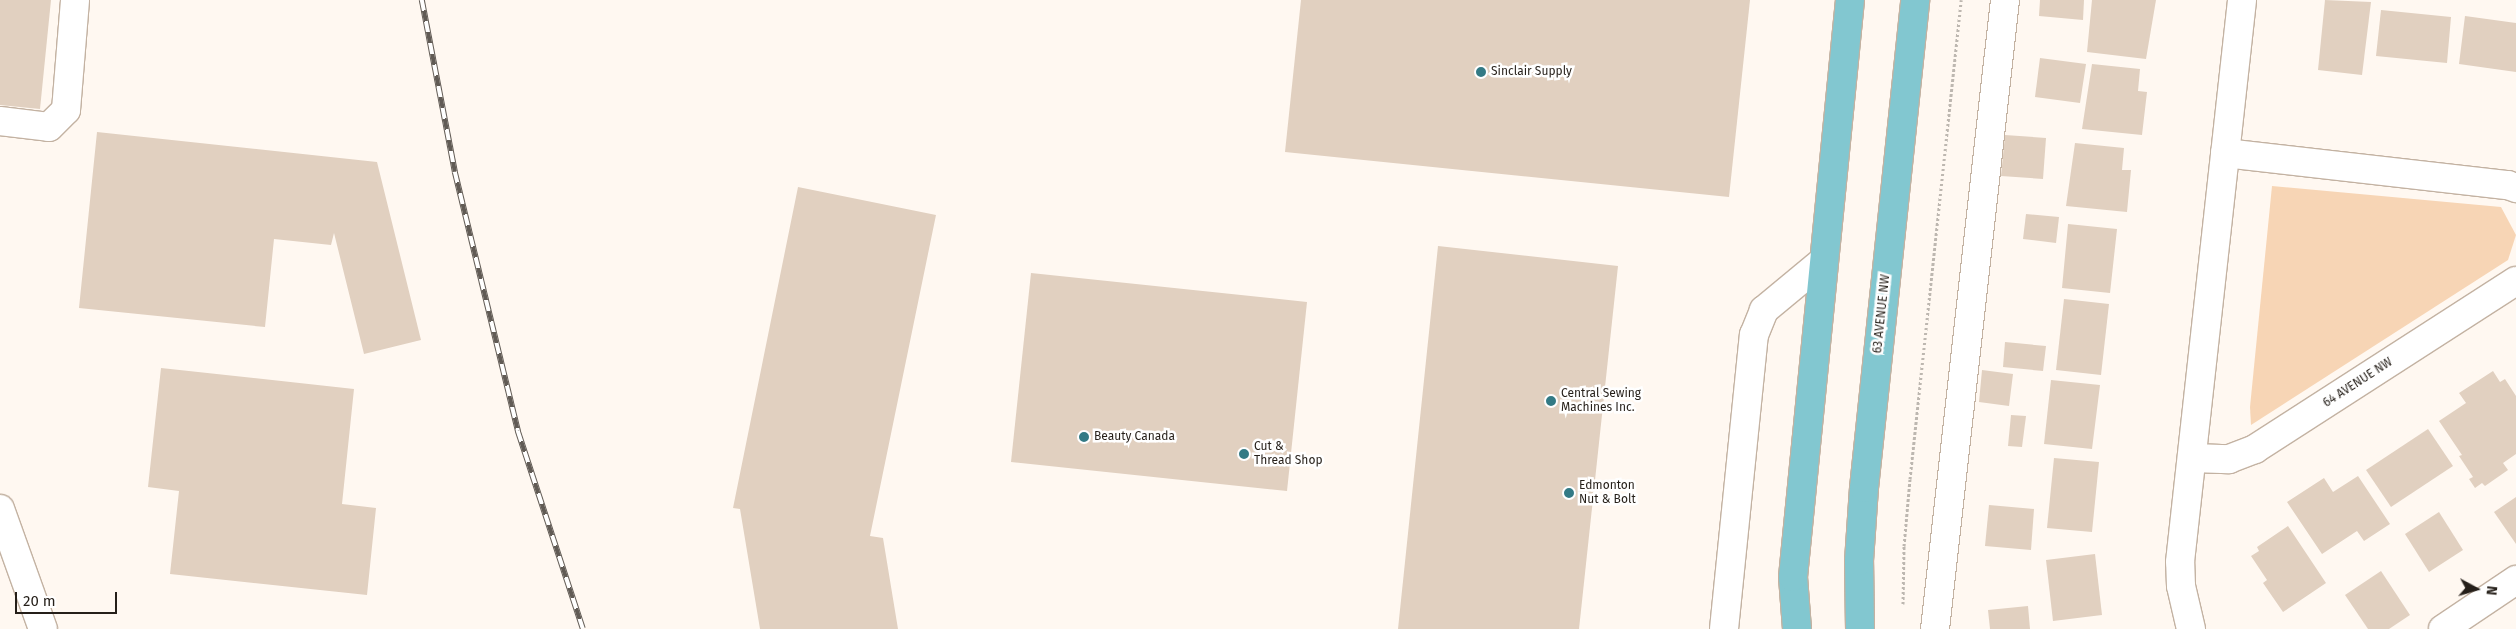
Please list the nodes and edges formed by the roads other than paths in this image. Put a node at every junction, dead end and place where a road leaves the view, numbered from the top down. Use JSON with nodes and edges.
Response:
{"nodes":[{"id":1,"x":76,"y":0,"type":"edge"},
{"id":2,"x":1850,"y":0,"type":"edge"},
{"id":3,"x":1915,"y":0,"type":"edge"},
{"id":4,"x":2005,"y":0,"type":"edge"},
{"id":5,"x":2242,"y":0,"type":"edge"},
{"id":6,"x":0,"y":121,"type":"edge"},
{"id":7,"x":2225,"y":153,"type":"junction"},
{"id":8,"x":2516,"y":188,"type":"edge"},
{"id":9,"x":1822,"y":262,"type":"junction"},
{"id":10,"x":2516,"y":280,"type":"edge"},
{"id":11,"x":2192,"y":458,"type":"junction"},
{"id":12,"x":0,"y":509,"type":"edge"},
{"id":13,"x":2516,"y":580,"type":"edge"},
{"id":14,"x":2474,"y":620,"type":"edge"},
{"id":15,"x":42,"y":629,"type":"edge"},
{"id":16,"x":1724,"y":629,"type":"edge"},
{"id":17,"x":1798,"y":629,"type":"edge"},
{"id":18,"x":1860,"y":629,"type":"edge"},
{"id":19,"x":1935,"y":629,"type":"edge"},
{"id":20,"x":2191,"y":629,"type":"edge"},
{"id":21,"x":2443,"y":629,"type":"edge"}],
"edges":[{"from":1,"to":6,"type":"street"},
{"from":2,"to":9,"type":"main road"},
{"from":3,"to":18,"type":"main road","name":"63 AVENUE NW"},
{"from":4,"to":19,"type":"street"},
{"from":5,"to":7,"type":"street"},
{"from":7,"to":8,"type":"street"},
{"from":7,"to":11,"type":"street"},
{"from":9,"to":16,"type":"street"},
{"from":9,"to":17,"type":"main road"},
{"from":10,"to":11,"type":"street","name":"64 AVENUE NW"},
{"from":11,"to":20,"type":"street"},
{"from":12,"to":15,"type":"street"},
{"from":13,"to":14,"type":"street"},
{"from":14,"to":21,"type":"street"}]}
